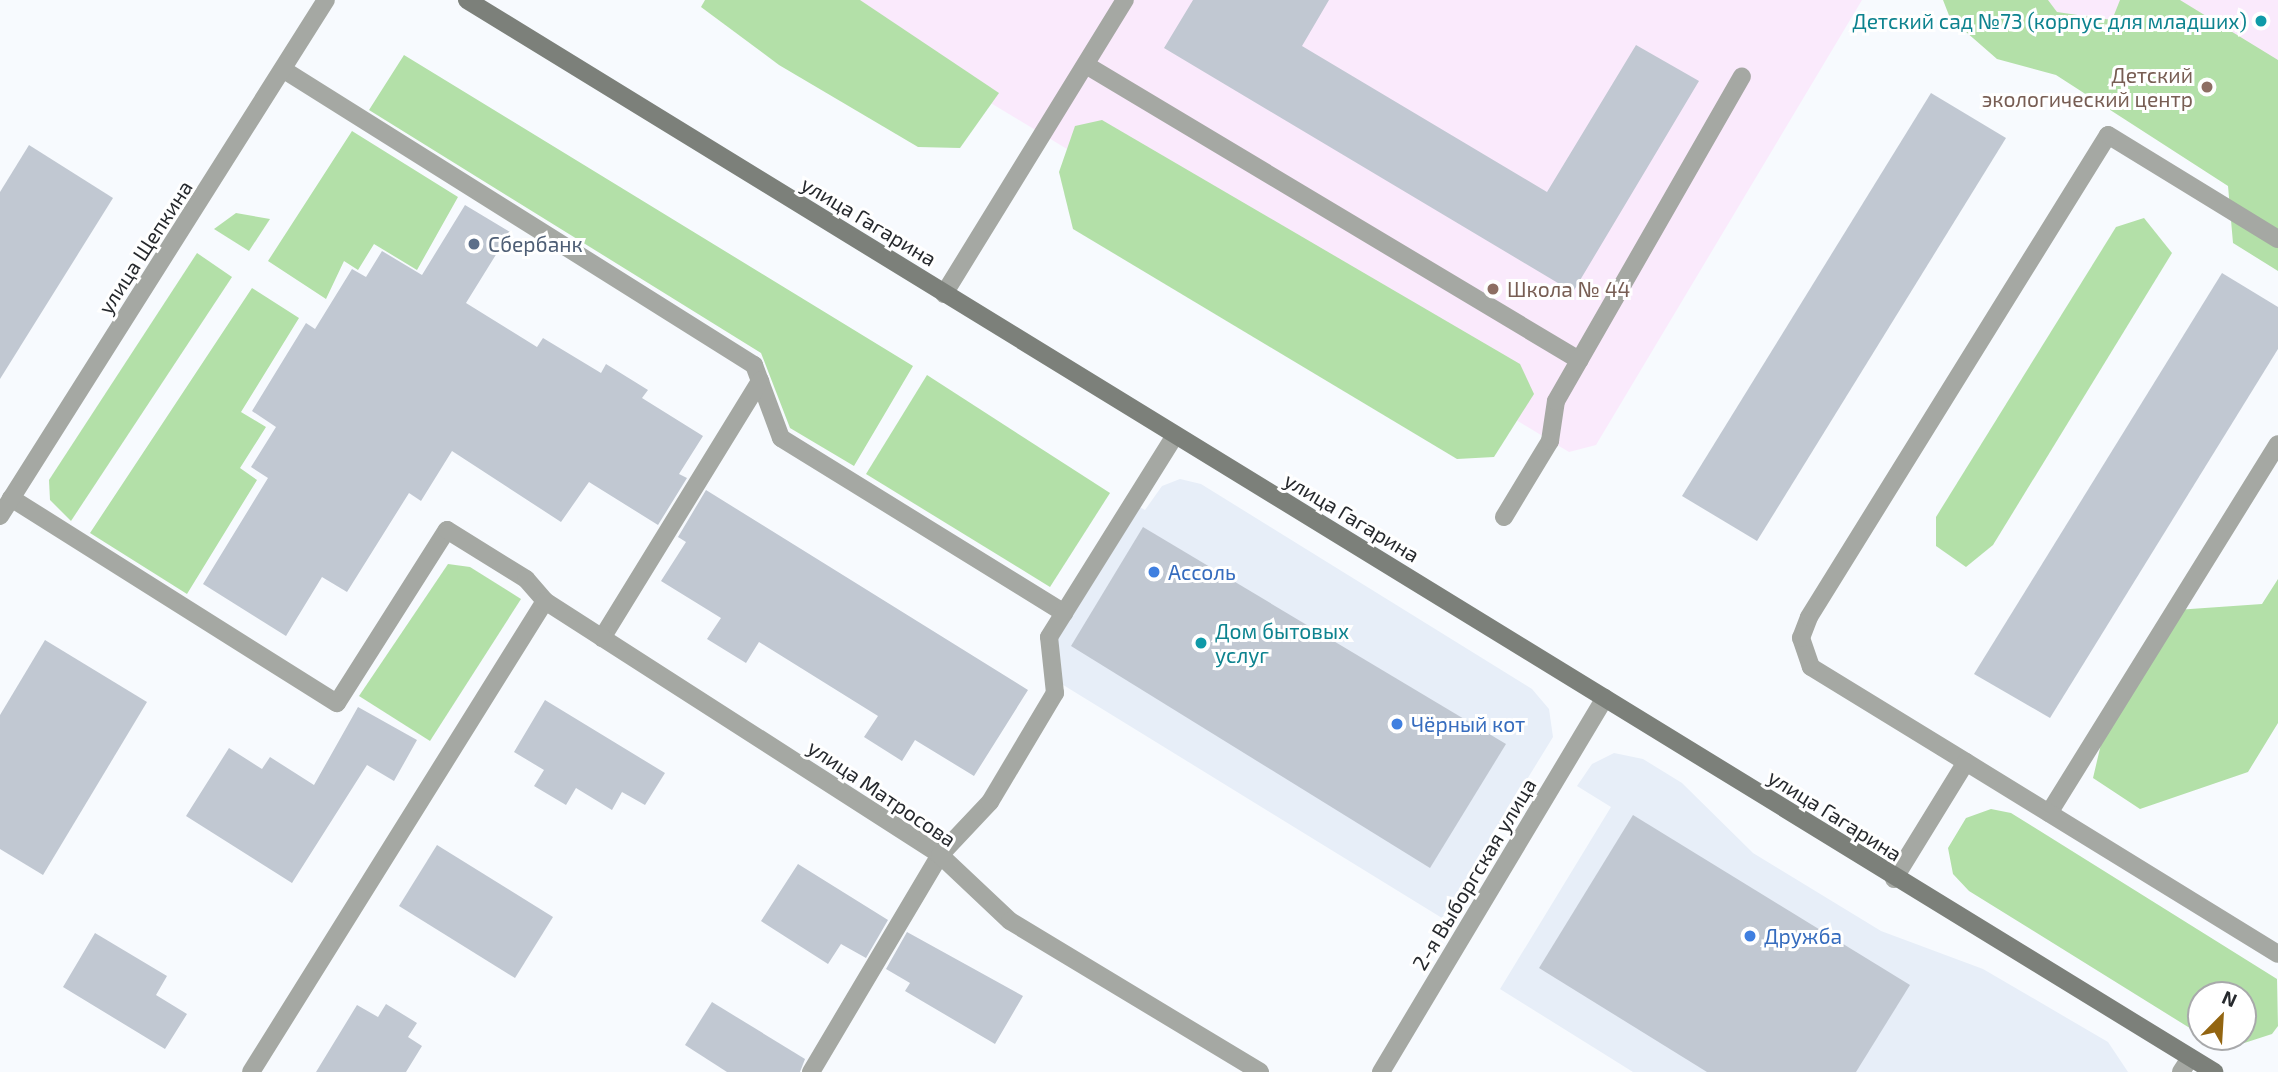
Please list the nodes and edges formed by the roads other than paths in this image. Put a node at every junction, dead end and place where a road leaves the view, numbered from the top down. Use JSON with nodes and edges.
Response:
{"nodes":[{"id":1,"x":326,"y":0,"type":"edge"},
{"id":2,"x":467,"y":0,"type":"edge"},
{"id":3,"x":1125,"y":0,"type":"edge"},
{"id":4,"x":1086,"y":65,"type":"junction"},
{"id":5,"x":284,"y":70,"type":"junction"},
{"id":6,"x":1742,"y":76,"type":"dead end"},
{"id":7,"x":2278,"y":239,"type":"edge"},
{"id":8,"x":944,"y":294,"type":"junction"},
{"id":9,"x":1579,"y":360,"type":"junction"},
{"id":10,"x":760,"y":381,"type":"junction"},
{"id":11,"x":1175,"y":435,"type":"junction"},
{"id":12,"x":2278,"y":444,"type":"edge"},
{"id":13,"x":11,"y":498,"type":"junction"},
{"id":14,"x":0,"y":516,"type":"edge"},
{"id":15,"x":1504,"y":517,"type":"dead end"},
{"id":16,"x":545,"y":601,"type":"junction"},
{"id":17,"x":1064,"y":613,"type":"junction"},
{"id":18,"x":602,"y":638,"type":"junction"},
{"id":19,"x":1605,"y":698,"type":"junction"},
{"id":20,"x":1966,"y":762,"type":"junction"},
{"id":21,"x":2049,"y":813,"type":"junction"},
{"id":22,"x":940,"y":855,"type":"junction"},
{"id":23,"x":1894,"y":879,"type":"junction"},
{"id":24,"x":2278,"y":954,"type":"edge"},
{"id":25,"x":2186,"y":1065,"type":"edge"},
{"id":26,"x":251,"y":1072,"type":"edge"},
{"id":27,"x":811,"y":1072,"type":"edge"},
{"id":28,"x":1260,"y":1072,"type":"edge"},
{"id":29,"x":1381,"y":1072,"type":"edge"},
{"id":30,"x":2214,"y":1072,"type":"edge"}],
"edges":[{"from":1,"to":5,"type":"street","name":"улица Щепкина"},
{"from":2,"to":8,"type":"main road","name":"улица Гагарина"},
{"from":3,"to":4,"type":"street"},
{"from":4,"to":8,"type":"street"},
{"from":4,"to":9,"type":"street"},
{"from":5,"to":10,"type":"street"},
{"from":5,"to":13,"type":"street","name":"улица Щепкина"},
{"from":6,"to":9,"type":"street"},
{"from":7,"to":20,"type":"street"},
{"from":8,"to":11,"type":"main road","name":"улица Гагарина"},
{"from":9,"to":15,"type":"street"},
{"from":10,"to":17,"type":"street"},
{"from":10,"to":18,"type":"street"},
{"from":11,"to":17,"type":"street"},
{"from":11,"to":19,"type":"main road","name":"улица Гагарина"},
{"from":12,"to":21,"type":"street"},
{"from":13,"to":14,"type":"street","name":"улица Щепкина"},
{"from":13,"to":16,"type":"street","name":"улица Матросова"},
{"from":16,"to":18,"type":"street","name":"улица Матросова"},
{"from":16,"to":26,"type":"street"},
{"from":17,"to":22,"type":"street"},
{"from":18,"to":22,"type":"street","name":"улица Матросова"},
{"from":19,"to":23,"type":"main road","name":"улица Гагарина"},
{"from":19,"to":29,"type":"street","name":"2-я Выборгская улица"},
{"from":20,"to":21,"type":"street"},
{"from":20,"to":23,"type":"street"},
{"from":21,"to":24,"type":"street"},
{"from":22,"to":27,"type":"street"},
{"from":22,"to":28,"type":"street","name":"улица Матросова"},
{"from":23,"to":25,"type":"main road","name":"улица Гагарина"},
{"from":25,"to":30,"type":"main road","name":"улица Гагарина"}]}
